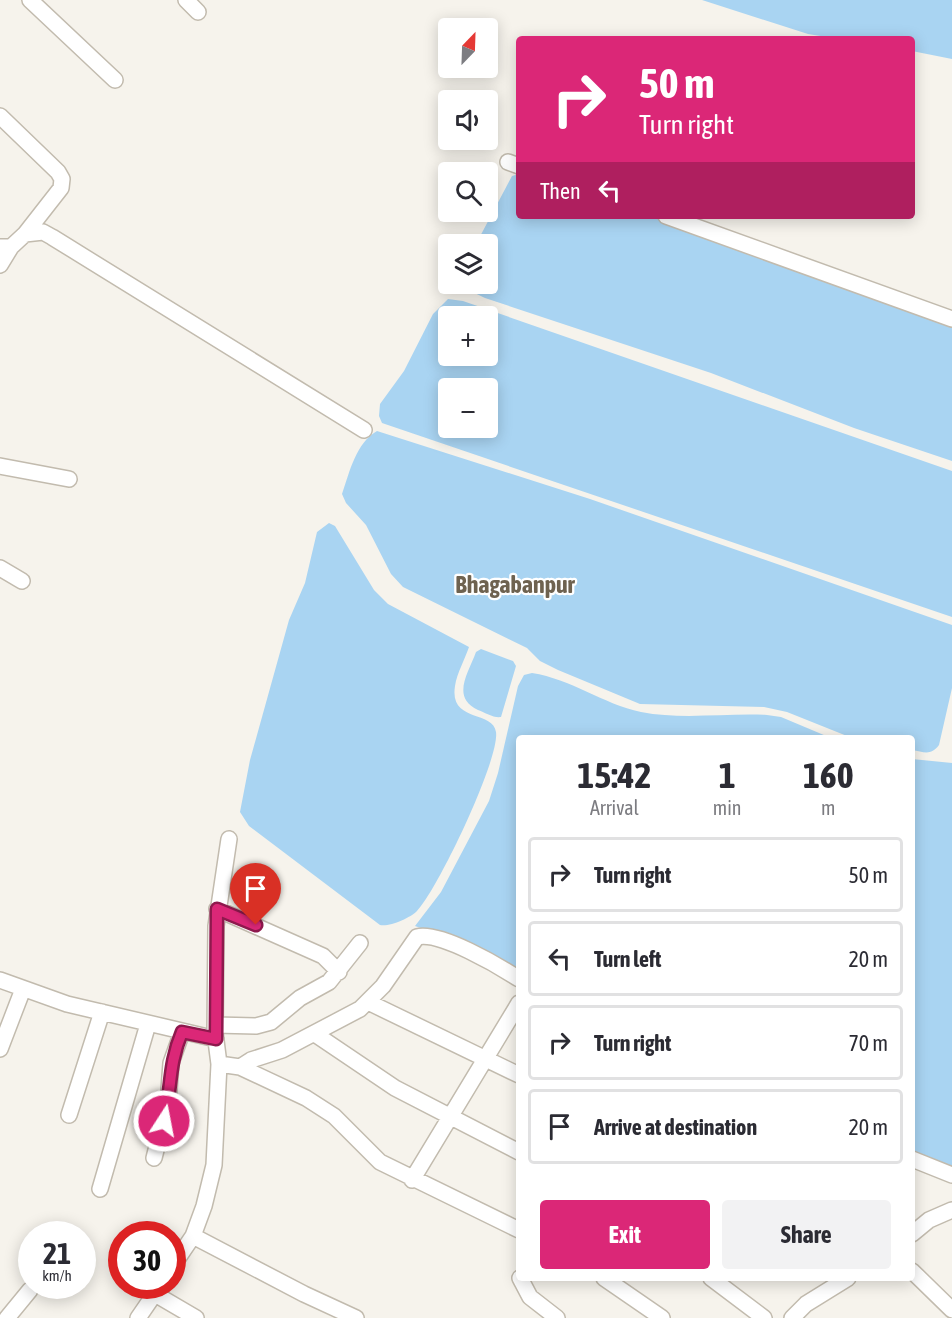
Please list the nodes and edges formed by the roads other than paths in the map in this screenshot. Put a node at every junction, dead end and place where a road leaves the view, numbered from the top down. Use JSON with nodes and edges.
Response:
{"nodes":[{"id":1,"x":30,"y":0,"type":"edge"},
{"id":2,"x":186,"y":0,"type":"edge"},
{"id":3,"x":198,"y":12,"type":"dead end"},
{"id":4,"x":115,"y":80,"type":"dead end"},
{"id":5,"x":0,"y":116,"type":"edge"},
{"id":6,"x":685,"y":219,"type":"edge"},
{"id":7,"x":710,"y":223,"type":"edge"},
{"id":8,"x":25,"y":234,"type":"junction"},
{"id":9,"x":5,"y":247,"type":"edge"},
{"id":10,"x":0,"y":265,"type":"edge"},
{"id":11,"x":952,"y":319,"type":"edge"},
{"id":12,"x":364,"y":430,"type":"dead end"},
{"id":13,"x":0,"y":466,"type":"edge"},
{"id":14,"x":69,"y":479,"type":"dead end"},
{"id":15,"x":0,"y":568,"type":"edge"},
{"id":16,"x":22,"y":581,"type":"dead end"},
{"id":17,"x":229,"y":839,"type":"dead end"},
{"id":18,"x":217,"y":909,"type":"junction"},
{"id":19,"x":360,"y":943,"type":"dead end"},
{"id":20,"x":339,"y":972,"type":"junction"},
{"id":21,"x":516,"y":977,"type":"edge"},
{"id":22,"x":0,"y":980,"type":"edge"},
{"id":23,"x":23,"y":989,"type":"junction"},
{"id":24,"x":368,"y":1002,"type":"junction"},
{"id":25,"x":516,"y":1008,"type":"edge"},
{"id":26,"x":102,"y":1012,"type":"junction"},
{"id":27,"x":148,"y":1024,"type":"junction"},
{"id":28,"x":182,"y":1032,"type":"junction"},
{"id":29,"x":216,"y":1032,"type":"junction"},
{"id":30,"x":315,"y":1034,"type":"junction"},
{"id":31,"x":0,"y":1049,"type":"edge"},
{"id":32,"x":485,"y":1059,"type":"junction"},
{"id":33,"x":219,"y":1065,"type":"junction"},
{"id":34,"x":240,"y":1067,"type":"junction"},
{"id":35,"x":516,"y":1074,"type":"edge"},
{"id":36,"x":69,"y":1115,"type":"dead end"},
{"id":37,"x":450,"y":1117,"type":"junction"},
{"id":38,"x":516,"y":1150,"type":"edge"},
{"id":39,"x":154,"y":1158,"type":"dead end"},
{"id":40,"x":915,"y":1161,"type":"edge"},
{"id":41,"x":952,"y":1175,"type":"edge"},
{"id":42,"x":412,"y":1180,"type":"junction"},
{"id":43,"x":100,"y":1189,"type":"dead end"},
{"id":44,"x":952,"y":1210,"type":"edge"},
{"id":45,"x":516,"y":1228,"type":"edge"},
{"id":46,"x":915,"y":1232,"type":"edge"},
{"id":47,"x":193,"y":1236,"type":"junction"},
{"id":48,"x":186,"y":1246,"type":"edge"},
{"id":49,"x":915,"y":1273,"type":"edge"},
{"id":50,"x":522,"y":1281,"type":"edge"},
{"id":51,"x":608,"y":1281,"type":"edge"},
{"id":52,"x":715,"y":1281,"type":"edge"},
{"id":53,"x":843,"y":1281,"type":"edge"},
{"id":54,"x":23,"y":1299,"type":"edge"},
{"id":55,"x":152,"y":1299,"type":"edge"},
{"id":56,"x":170,"y":1299,"type":"edge"},
{"id":57,"x":952,"y":1310,"type":"edge"},
{"id":58,"x":7,"y":1318,"type":"edge"},
{"id":59,"x":138,"y":1318,"type":"edge"},
{"id":60,"x":196,"y":1318,"type":"edge"},
{"id":61,"x":356,"y":1318,"type":"edge"},
{"id":62,"x":557,"y":1318,"type":"edge"},
{"id":63,"x":662,"y":1318,"type":"edge"},
{"id":64,"x":764,"y":1318,"type":"edge"},
{"id":65,"x":792,"y":1318,"type":"edge"}],
"edges":[{"from":1,"to":4,"type":"street"},
{"from":2,"to":3,"type":"street"},
{"from":5,"to":8,"type":"street"},
{"from":6,"to":7,"type":"street"},
{"from":7,"to":11,"type":"street"},
{"from":8,"to":9,"type":"street"},
{"from":8,"to":12,"type":"street"},
{"from":9,"to":10,"type":"street"},
{"from":13,"to":14,"type":"street"},
{"from":15,"to":16,"type":"street"},
{"from":17,"to":18,"type":"street"},
{"from":18,"to":20,"type":"street"},
{"from":18,"to":29,"type":"street"},
{"from":19,"to":20,"type":"street"},
{"from":20,"to":29,"type":"street"},
{"from":21,"to":24,"type":"street"},
{"from":22,"to":23,"type":"street"},
{"from":23,"to":26,"type":"street"},
{"from":23,"to":31,"type":"street"},
{"from":24,"to":30,"type":"street"},
{"from":24,"to":32,"type":"street"},
{"from":25,"to":32,"type":"street"},
{"from":26,"to":27,"type":"street"},
{"from":26,"to":36,"type":"street"},
{"from":27,"to":28,"type":"street"},
{"from":27,"to":43,"type":"street"},
{"from":28,"to":29,"type":"street"},
{"from":28,"to":39,"type":"street"},
{"from":29,"to":33,"type":"street"},
{"from":30,"to":34,"type":"street"},
{"from":30,"to":37,"type":"street"},
{"from":32,"to":35,"type":"street"},
{"from":32,"to":37,"type":"street"},
{"from":33,"to":34,"type":"street"},
{"from":33,"to":47,"type":"street"},
{"from":34,"to":42,"type":"street"},
{"from":37,"to":38,"type":"street"},
{"from":37,"to":42,"type":"street"},
{"from":40,"to":41,"type":"street"},
{"from":42,"to":45,"type":"street"},
{"from":44,"to":46,"type":"street"},
{"from":47,"to":48,"type":"street"},
{"from":47,"to":61,"type":"street"},
{"from":49,"to":57,"type":"street"},
{"from":50,"to":62,"type":"street"},
{"from":51,"to":63,"type":"street"},
{"from":52,"to":64,"type":"street"},
{"from":53,"to":65,"type":"street"},
{"from":54,"to":58,"type":"street"},
{"from":55,"to":59,"type":"street"},
{"from":56,"to":60,"type":"street"}]}
